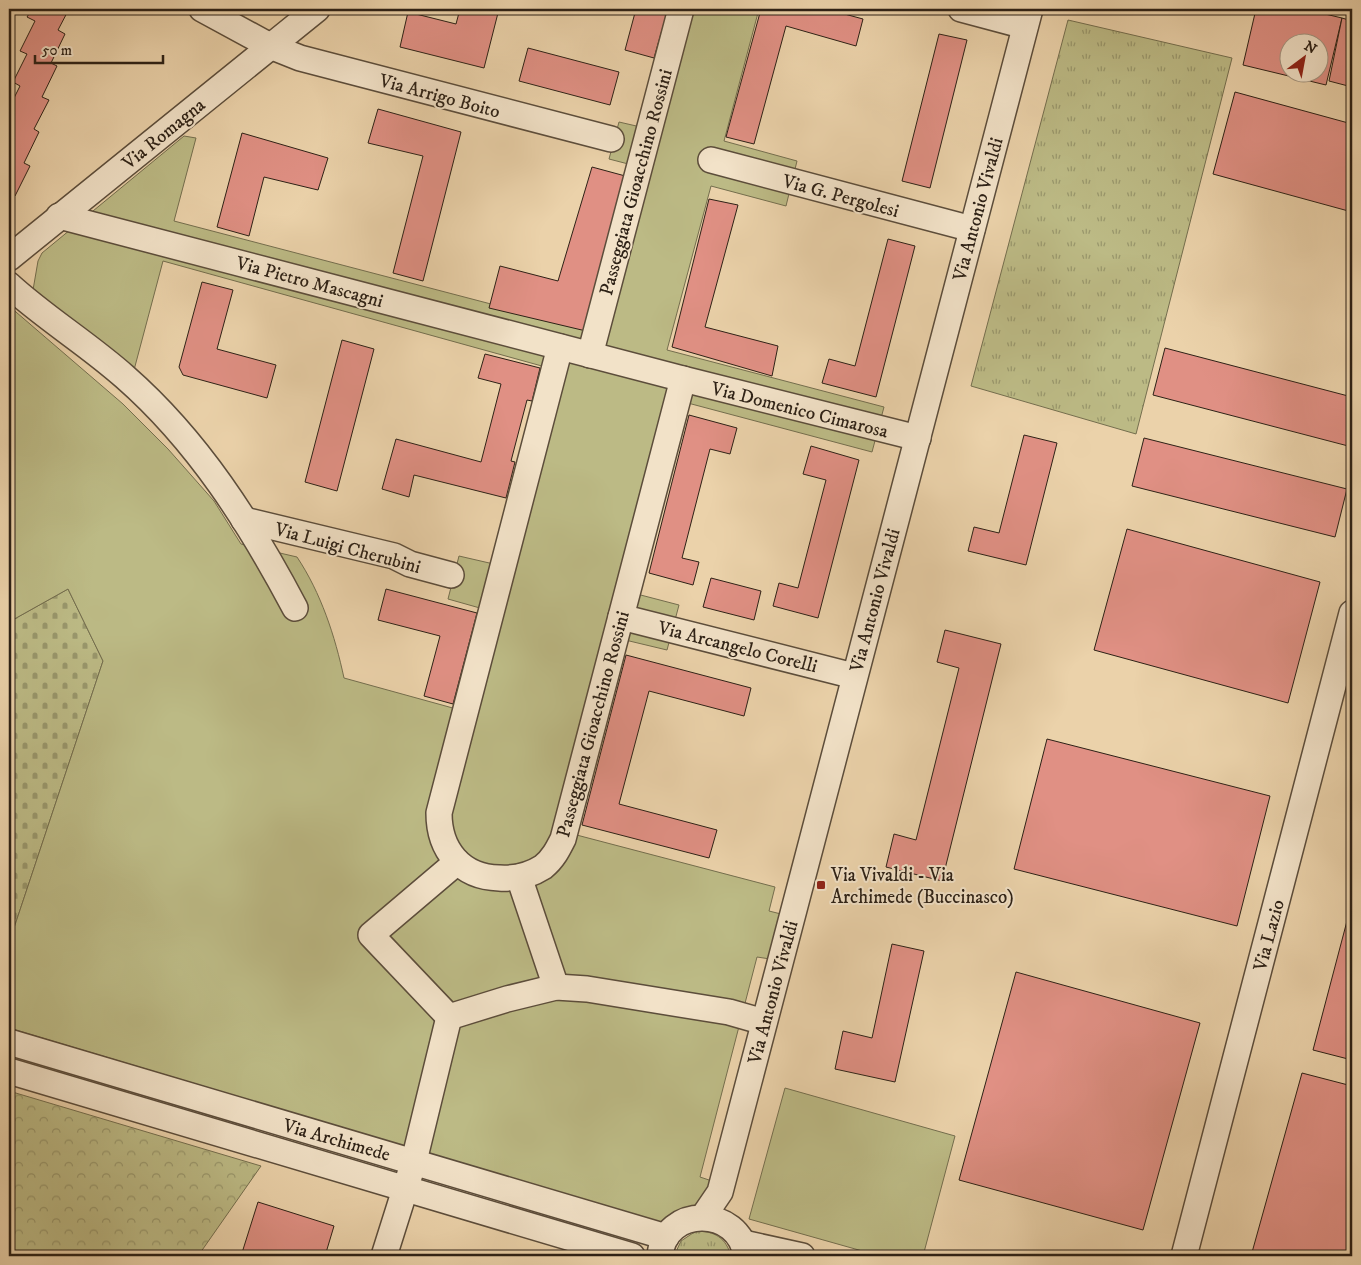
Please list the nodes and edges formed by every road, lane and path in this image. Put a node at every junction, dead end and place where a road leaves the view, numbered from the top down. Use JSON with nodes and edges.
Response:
{"nodes":[{"id":1,"x":202,"y":9,"type":"edge"},
{"id":2,"x":317,"y":9,"type":"edge"},
{"id":3,"x":681,"y":9,"type":"edge"},
{"id":4,"x":961,"y":9,"type":"edge"},
{"id":5,"x":1028,"y":17,"type":"edge"},
{"id":6,"x":270,"y":46,"type":"junction"},
{"id":7,"x":611,"y":139,"type":"dead end"},
{"id":8,"x":711,"y":160,"type":"dead end"},
{"id":9,"x":59,"y":216,"type":"junction"},
{"id":10,"x":972,"y":230,"type":"junction"},
{"id":11,"x":10,"y":255,"type":"edge"},
{"id":12,"x":9,"y":285,"type":"edge"},
{"id":13,"x":560,"y":347,"type":"junction"},
{"id":14,"x":590,"y":355,"type":"junction"},
{"id":15,"x":683,"y":379,"type":"junction"},
{"id":16,"x":918,"y":438,"type":"junction"},
{"id":17,"x":244,"y":520,"type":"junction"},
{"id":18,"x":451,"y":575,"type":"dead end"},
{"id":19,"x":295,"y":608,"type":"dead end"},
{"id":20,"x":1352,"y":613,"type":"edge"},
{"id":21,"x":621,"y":617,"type":"junction"},
{"id":22,"x":854,"y":676,"type":"junction"},
{"id":23,"x":457,"y":862,"type":"junction"},
{"id":24,"x":519,"y":877,"type":"junction"},
{"id":25,"x":556,"y":987,"type":"junction"},
{"id":26,"x":448,"y":1018,"type":"junction"},
{"id":27,"x":764,"y":1022,"type":"junction"},
{"id":28,"x":9,"y":1042,"type":"edge"},
{"id":29,"x":9,"y":1071,"type":"edge"},
{"id":30,"x":414,"y":1162,"type":"junction"},
{"id":31,"x":405,"y":1189,"type":"junction"},
{"id":32,"x":712,"y":1219,"type":"junction"},
{"id":33,"x":663,"y":1247,"type":"edge"},
{"id":34,"x":744,"y":1249,"type":"edge"},
{"id":35,"x":384,"y":1256,"type":"edge"},
{"id":36,"x":632,"y":1256,"type":"edge"},
{"id":37,"x":802,"y":1256,"type":"edge"},
{"id":38,"x":1184,"y":1256,"type":"edge"}],
"edges":[{"from":1,"to":6,"type":"street","name":"Via Arrigo Boito"},
{"from":2,"to":6,"type":"street","name":"Via Romagna"},
{"from":3,"to":14,"type":"street","name":"Passeggiata Gioacchino Rossini"},
{"from":4,"to":5,"type":"street"},
{"from":5,"to":10,"type":"street","name":"Via Antonio Vivaldi"},
{"from":6,"to":7,"type":"street","name":"Via Arrigo Boito"},
{"from":6,"to":9,"type":"street","name":"Via Romagna"},
{"from":8,"to":10,"type":"street","name":"Via G. Pergolesi"},
{"from":9,"to":11,"type":"street","name":"Via Romagna"},
{"from":9,"to":13,"type":"street","name":"Via Pietro Mascagni"},
{"from":10,"to":16,"type":"street","name":"Via Antonio Vivaldi"},
{"from":12,"to":17,"type":"street"},
{"from":13,"to":14,"type":"street"},
{"from":13,"to":23,"type":"street","name":"Passeggiata Gioacchino Rossini"},
{"from":14,"to":15,"type":"street"},
{"from":15,"to":16,"type":"street","name":"Via Domenico Cimarosa"},
{"from":15,"to":21,"type":"street","name":"Passeggiata Gioacchino Rossini"},
{"from":16,"to":22,"type":"street","name":"Via Antonio Vivaldi"},
{"from":17,"to":18,"type":"street","name":"Via Luigi Cherubini"},
{"from":17,"to":19,"type":"street"},
{"from":20,"to":38,"type":"street","name":"Via Lazio"},
{"from":21,"to":22,"type":"street","name":"Via Arcangelo Corelli"},
{"from":21,"to":24,"type":"street","name":"Passeggiata Gioacchino Rossini"},
{"from":22,"to":27,"type":"street","name":"Via Antonio Vivaldi"},
{"from":23,"to":24,"type":"street","name":"Passeggiata Gioacchino Rossini"},
{"from":23,"to":26,"type":"street"},
{"from":24,"to":25,"type":"street"},
{"from":25,"to":26,"type":"street"},
{"from":25,"to":27,"type":"street"},
{"from":26,"to":30,"type":"street"},
{"from":27,"to":32,"type":"street","name":"Via Antonio Vivaldi"},
{"from":28,"to":30,"type":"street","name":"Via Archimede"},
{"from":29,"to":31,"type":"street","name":"Via Archimede"},
{"from":30,"to":31,"type":"street"},
{"from":30,"to":33,"type":"street","name":"Via Archimede"},
{"from":31,"to":35,"type":"street"},
{"from":31,"to":36,"type":"street","name":"Via Archimede"},
{"from":32,"to":33,"type":"street"},
{"from":32,"to":34,"type":"street"},
{"from":34,"to":37,"type":"street"}]}
